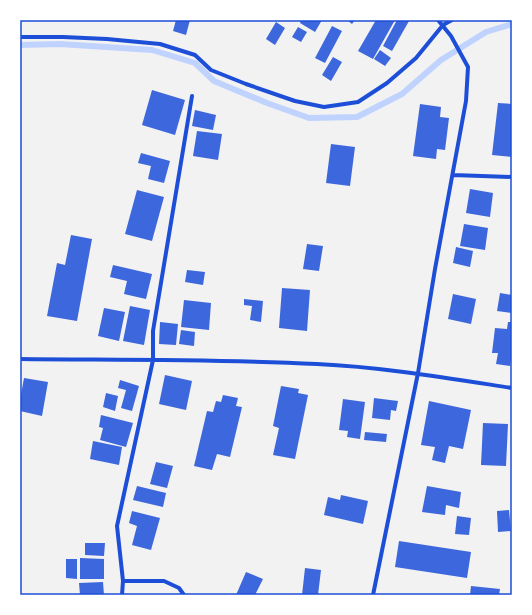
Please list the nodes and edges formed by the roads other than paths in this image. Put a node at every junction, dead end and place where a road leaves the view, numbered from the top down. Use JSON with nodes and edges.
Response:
{"nodes":[{"id":1,"x":438,"y":20,"type":"edge"},
{"id":2,"x":452,"y":20,"type":"edge"},
{"id":3,"x":443,"y":25,"type":"junction"},
{"id":4,"x":20,"y":37,"type":"edge"},
{"id":5,"x":192,"y":96,"type":"dead end"},
{"id":6,"x":453,"y":175,"type":"junction"},
{"id":7,"x":512,"y":177,"type":"edge"},
{"id":8,"x":20,"y":359,"type":"edge"},
{"id":9,"x":153,"y":360,"type":"junction"},
{"id":10,"x":418,"y":373,"type":"junction"},
{"id":11,"x":512,"y":388,"type":"edge"},
{"id":12,"x":122,"y":581,"type":"junction"},
{"id":13,"x":122,"y":595,"type":"edge"},
{"id":14,"x":184,"y":595,"type":"edge"},
{"id":15,"x":373,"y":595,"type":"edge"}],
"edges":[{"from":1,"to":3,"type":"street"},
{"from":2,"to":3,"type":"street"},
{"from":3,"to":4,"type":"street"},
{"from":3,"to":6,"type":"street"},
{"from":5,"to":9,"type":"street"},
{"from":6,"to":7,"type":"street"},
{"from":6,"to":10,"type":"street"},
{"from":8,"to":9,"type":"street"},
{"from":9,"to":10,"type":"street"},
{"from":9,"to":12,"type":"street"},
{"from":10,"to":11,"type":"street"},
{"from":10,"to":15,"type":"street"},
{"from":12,"to":13,"type":"street"},
{"from":12,"to":14,"type":"street"}]}
